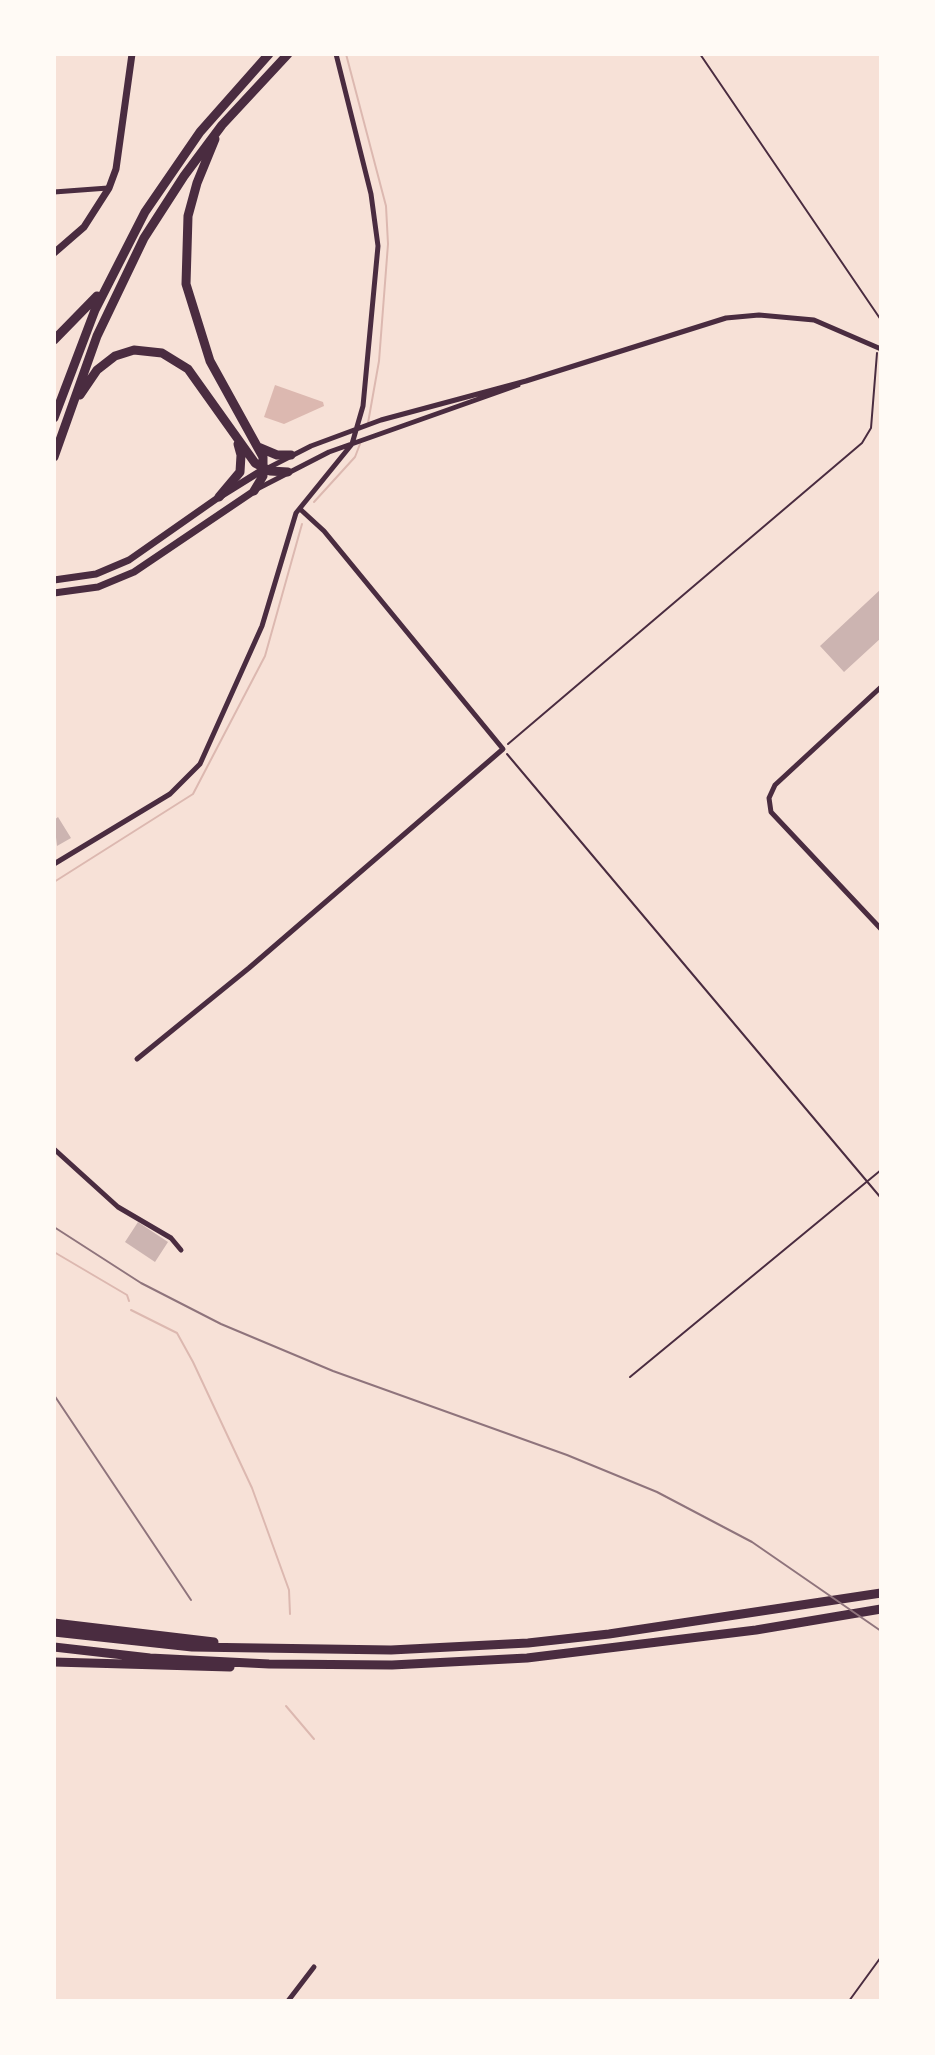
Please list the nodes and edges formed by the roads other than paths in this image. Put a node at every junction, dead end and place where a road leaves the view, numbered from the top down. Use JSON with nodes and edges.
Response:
{"nodes":[{"id":1,"x":132,"y":54,"type":"edge"},
{"id":2,"x":269,"y":54,"type":"edge"},
{"id":3,"x":288,"y":54,"type":"edge"},
{"id":4,"x":336,"y":54,"type":"edge"},
{"id":5,"x":222,"y":125,"type":"junction"},
{"id":6,"x":109,"y":188,"type":"junction"},
{"id":7,"x":54,"y":192,"type":"edge"},
{"id":8,"x":54,"y":253,"type":"edge"},
{"id":9,"x":105,"y":288,"type":"junction"},
{"id":10,"x":54,"y":340,"type":"edge"},
{"id":11,"x":880,"y":348,"type":"edge"},
{"id":12,"x":526,"y":381,"type":"junction"},
{"id":13,"x":71,"y":408,"type":"junction"},
{"id":14,"x":54,"y":418,"type":"edge"},
{"id":15,"x":234,"y":433,"type":"junction"},
{"id":16,"x":258,"y":447,"type":"junction"},
{"id":17,"x":291,"y":455,"type":"junction"},
{"id":18,"x":54,"y":457,"type":"edge"},
{"id":19,"x":264,"y":469,"type":"junction"},
{"id":20,"x":288,"y":472,"type":"junction"},
{"id":21,"x":254,"y":491,"type":"junction"},
{"id":22,"x":219,"y":497,"type":"junction"},
{"id":23,"x":300,"y":509,"type":"junction"},
{"id":24,"x":54,"y":580,"type":"edge"},
{"id":25,"x":54,"y":593,"type":"edge"},
{"id":26,"x":881,"y":687,"type":"edge"},
{"id":27,"x":54,"y":864,"type":"edge"},
{"id":28,"x":881,"y":929,"type":"edge"},
{"id":29,"x":137,"y":1059,"type":"dead end"},
{"id":30,"x":54,"y":1149,"type":"edge"},
{"id":31,"x":181,"y":1250,"type":"dead end"},
{"id":32,"x":881,"y":1593,"type":"edge"},
{"id":33,"x":881,"y":1609,"type":"edge"},
{"id":34,"x":54,"y":1623,"type":"edge"},
{"id":35,"x":54,"y":1632,"type":"edge"},
{"id":36,"x":54,"y":1647,"type":"edge"},
{"id":37,"x":269,"y":1650,"type":"junction"},
{"id":38,"x":54,"y":1662,"type":"edge"},
{"id":39,"x":269,"y":1664,"type":"junction"},
{"id":40,"x":881,"y":1957,"type":"edge"},
{"id":41,"x":314,"y":1967,"type":"dead end"},
{"id":42,"x":288,"y":2001,"type":"edge"},
{"id":43,"x":849,"y":2001,"type":"edge"}],
"edges":[{"from":1,"to":6,"type":"main road"},
{"from":2,"to":9,"type":"highway"},
{"from":3,"to":5,"type":"highway"},
{"from":4,"to":23,"type":"street"},
{"from":5,"to":13,"type":"highway"},
{"from":5,"to":16,"type":"highway"},
{"from":6,"to":7,"type":"street"},
{"from":6,"to":8,"type":"main road"},
{"from":9,"to":10,"type":"highway"},
{"from":9,"to":14,"type":"highway"},
{"from":11,"to":12,"type":"street"},
{"from":12,"to":17,"type":"street"},
{"from":12,"to":20,"type":"street"},
{"from":13,"to":15,"type":"highway"},
{"from":13,"to":18,"type":"highway"},
{"from":15,"to":19,"type":"highway"},
{"from":15,"to":22,"type":"highway"},
{"from":16,"to":17,"type":"highway"},
{"from":16,"to":19,"type":"highway"},
{"from":17,"to":19,"type":"street"},
{"from":19,"to":20,"type":"highway"},
{"from":19,"to":21,"type":"highway"},
{"from":19,"to":22,"type":"main road"},
{"from":20,"to":21,"type":"street"},
{"from":21,"to":25,"type":"main road"},
{"from":22,"to":24,"type":"main road"},
{"from":23,"to":27,"type":"street"},
{"from":23,"to":29,"type":"street"},
{"from":26,"to":28,"type":"street"},
{"from":30,"to":31,"type":"street"},
{"from":32,"to":37,"type":"highway"},
{"from":33,"to":39,"type":"highway"},
{"from":34,"to":37,"type":"highway"},
{"from":35,"to":37,"type":"highway"},
{"from":36,"to":39,"type":"highway"},
{"from":38,"to":39,"type":"highway"},
{"from":40,"to":43,"type":"lane"},
{"from":41,"to":42,"type":"street"}]}
